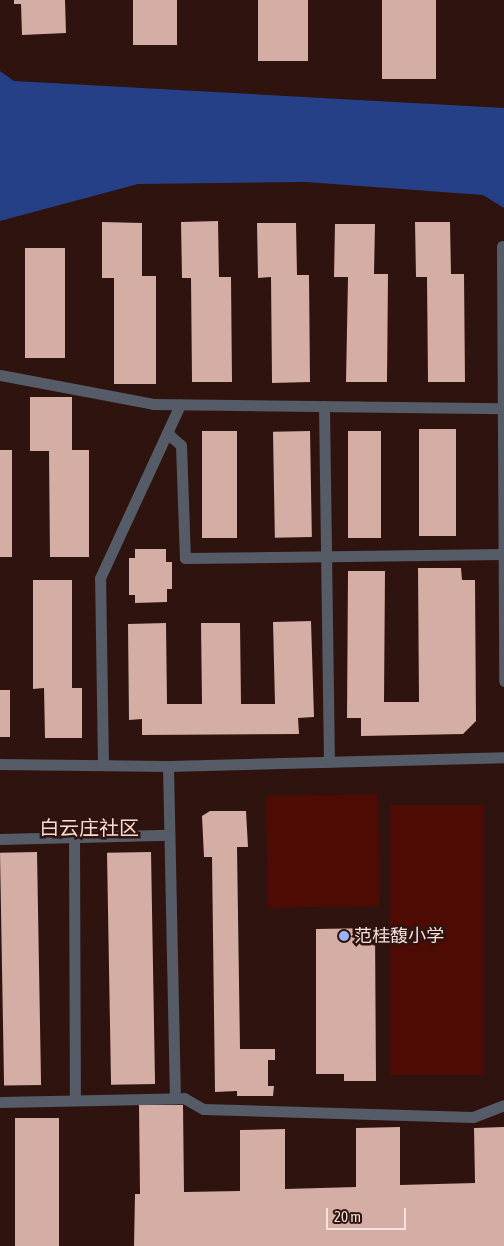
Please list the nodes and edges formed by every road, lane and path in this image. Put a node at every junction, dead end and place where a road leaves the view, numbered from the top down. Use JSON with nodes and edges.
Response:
{"nodes":[{"id":1,"x":502,"y":246,"type":"dead end"},
{"id":2,"x":0,"y":375,"type":"edge"},
{"id":3,"x":180,"y":405,"type":"junction"},
{"id":4,"x":324,"y":406,"type":"junction"},
{"id":5,"x":503,"y":408,"type":"edge"},
{"id":6,"x":167,"y":433,"type":"junction"},
{"id":7,"x":503,"y":554,"type":"edge"},
{"id":8,"x":326,"y":558,"type":"junction"},
{"id":9,"x":504,"y":681,"type":"edge"},
{"id":10,"x":504,"y":756,"type":"edge"},
{"id":11,"x":328,"y":762,"type":"junction"},
{"id":12,"x":0,"y":764,"type":"edge"},
{"id":13,"x":103,"y":764,"type":"junction"},
{"id":14,"x":168,"y":766,"type":"junction"},
{"id":15,"x":169,"y":835,"type":"junction"},
{"id":16,"x":74,"y":837,"type":"junction"},
{"id":17,"x":0,"y":839,"type":"edge"},
{"id":18,"x":175,"y":1098,"type":"junction"},
{"id":19,"x":75,"y":1100,"type":"junction"},
{"id":20,"x":0,"y":1102,"type":"edge"},
{"id":21,"x":504,"y":1105,"type":"edge"}],
"edges":[{"from":1,"to":5,"type":"lane"},
{"from":2,"to":3,"type":"lane"},
{"from":3,"to":4,"type":"lane"},
{"from":3,"to":6,"type":"lane"},
{"from":4,"to":5,"type":"lane"},
{"from":4,"to":8,"type":"lane"},
{"from":5,"to":7,"type":"lane"},
{"from":6,"to":8,"type":"lane"},
{"from":6,"to":13,"type":"lane"},
{"from":7,"to":8,"type":"lane"},
{"from":7,"to":9,"type":"lane"},
{"from":8,"to":11,"type":"lane"},
{"from":10,"to":11,"type":"lane"},
{"from":11,"to":14,"type":"lane"},
{"from":12,"to":13,"type":"lane"},
{"from":13,"to":14,"type":"lane"},
{"from":14,"to":15,"type":"lane"},
{"from":15,"to":16,"type":"lane"},
{"from":15,"to":18,"type":"lane"},
{"from":16,"to":17,"type":"lane"},
{"from":16,"to":19,"type":"lane"},
{"from":18,"to":19,"type":"lane"},
{"from":18,"to":21,"type":"lane"},
{"from":19,"to":20,"type":"lane"}]}
